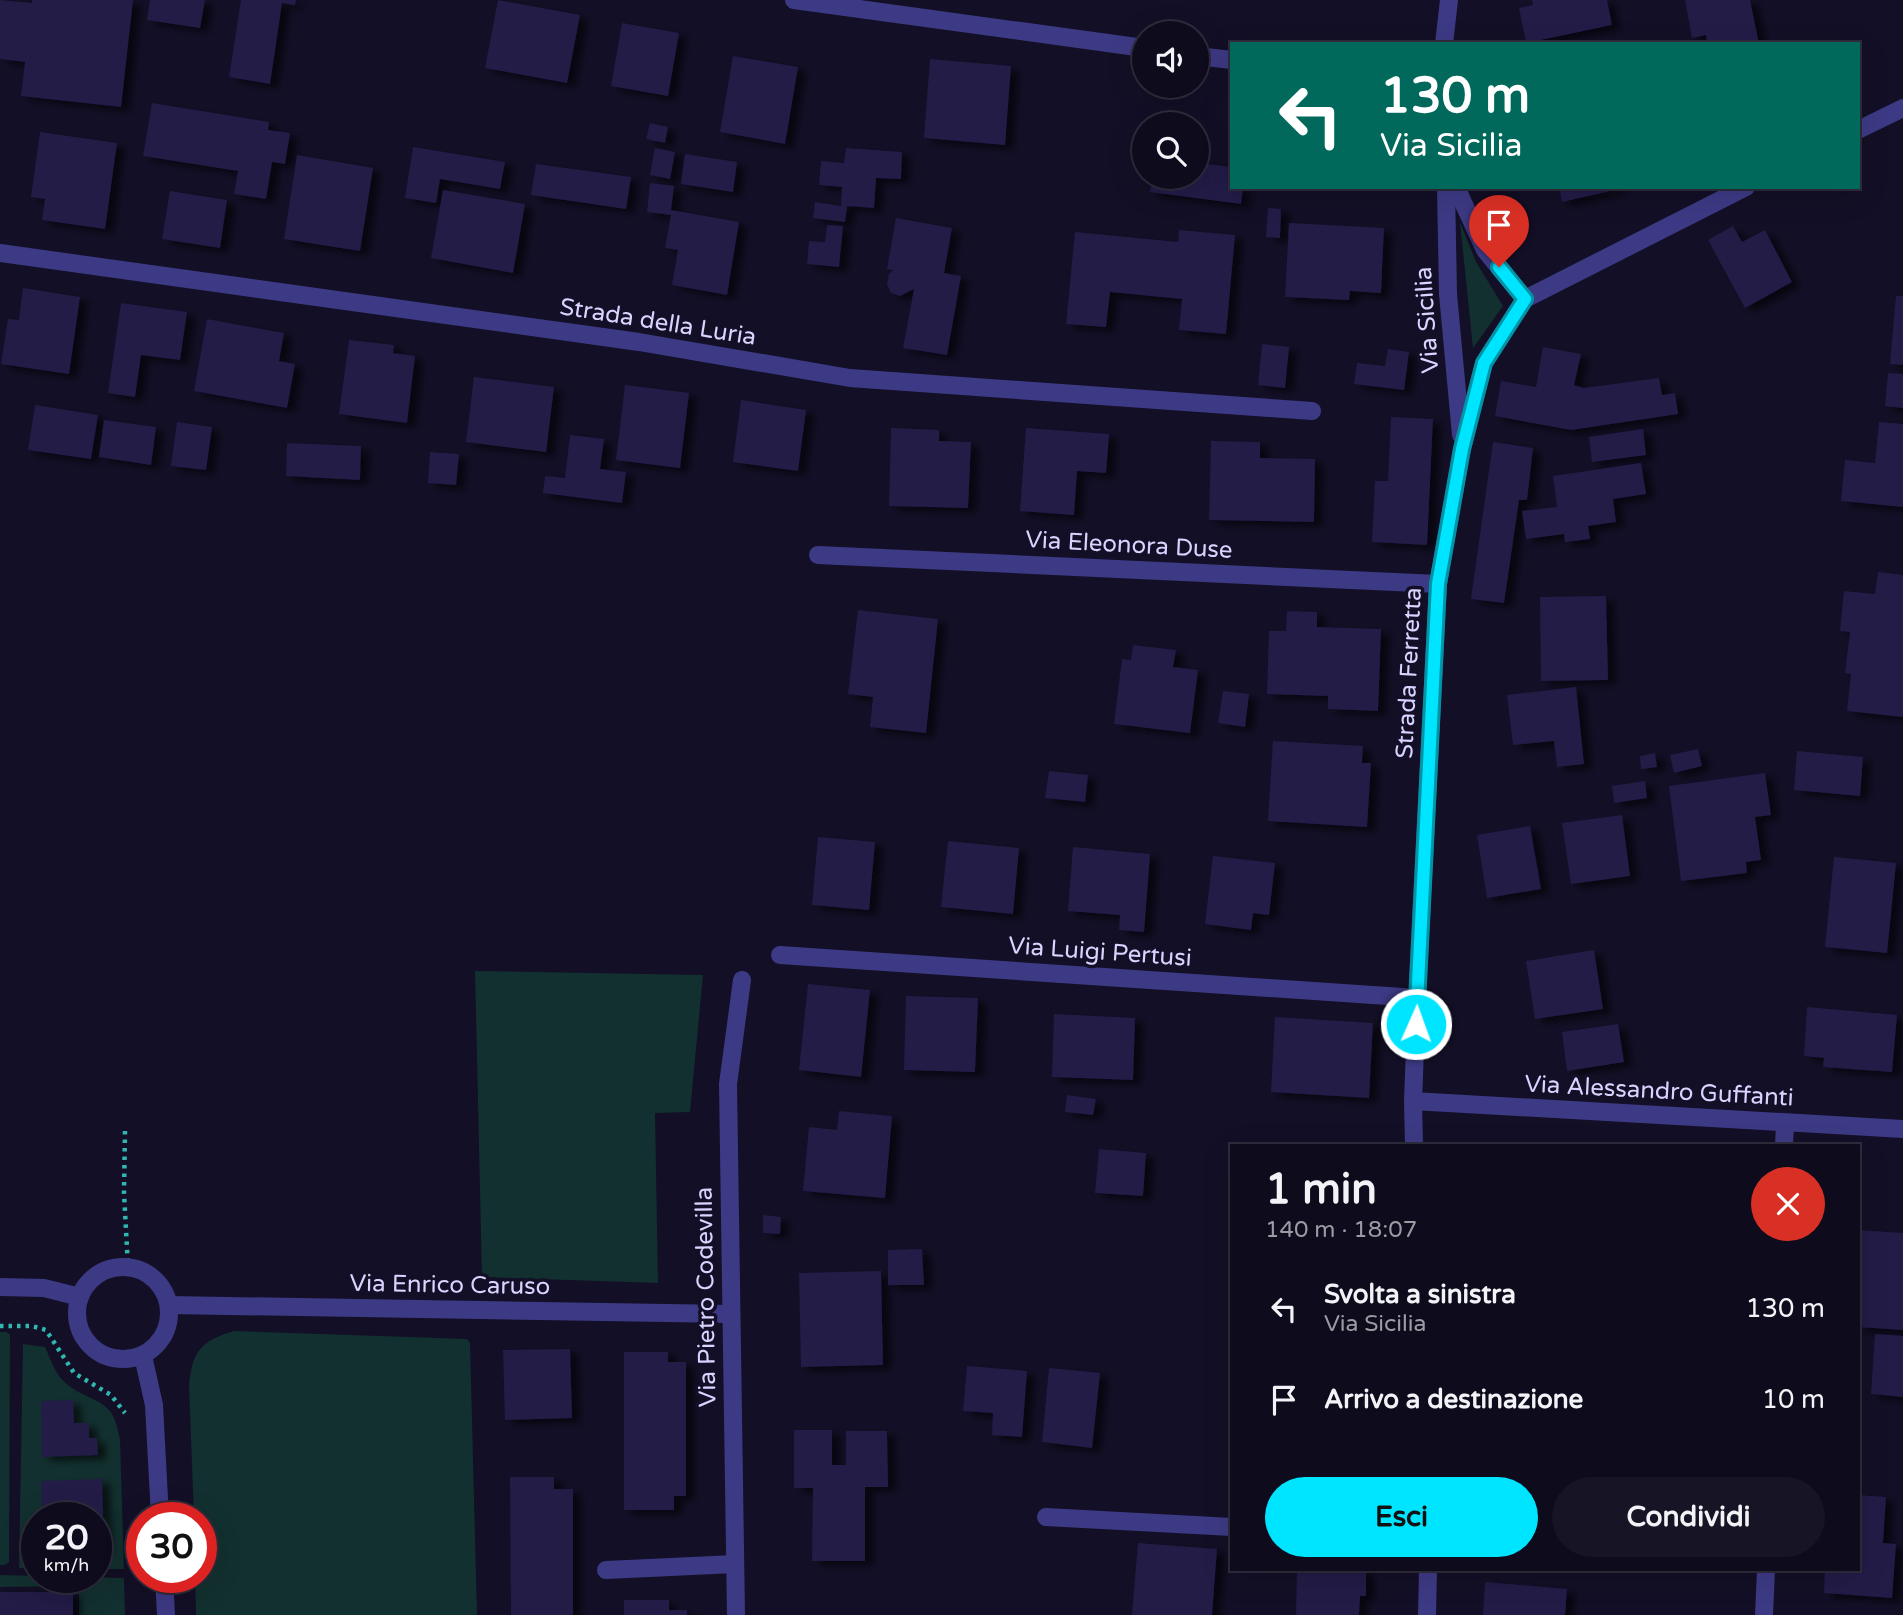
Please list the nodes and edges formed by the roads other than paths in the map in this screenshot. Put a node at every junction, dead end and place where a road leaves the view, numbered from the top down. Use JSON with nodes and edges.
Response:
{"nodes":[{"id":1,"x":794,"y":0,"type":"edge"},
{"id":2,"x":1449,"y":0,"type":"edge"},
{"id":3,"x":1444,"y":42,"type":"edge"},
{"id":4,"x":1132,"y":46,"type":"edge"},
{"id":5,"x":1209,"y":57,"type":"edge"},
{"id":6,"x":1230,"y":60,"type":"edge"},
{"id":7,"x":1903,"y":108,"type":"edge"},
{"id":8,"x":1860,"y":129,"type":"edge"},
{"id":9,"x":1446,"y":189,"type":"edge"},
{"id":10,"x":1457,"y":189,"type":"edge"},
{"id":11,"x":1742,"y":189,"type":"edge"},
{"id":12,"x":0,"y":253,"type":"edge"},
{"id":13,"x":1525,"y":299,"type":"junction"},
{"id":14,"x":1312,"y":411,"type":"dead end"},
{"id":15,"x":1462,"y":449,"type":"junction"},
{"id":16,"x":818,"y":555,"type":"dead end"},
{"id":17,"x":1438,"y":584,"type":"junction"},
{"id":18,"x":780,"y":955,"type":"dead end"},
{"id":19,"x":741,"y":980,"type":"dead end"},
{"id":20,"x":1417,"y":998,"type":"junction"},
{"id":21,"x":1413,"y":1101,"type":"junction"},
{"id":22,"x":1786,"y":1124,"type":"junction"},
{"id":23,"x":1903,"y":1129,"type":"edge"},
{"id":24,"x":1414,"y":1144,"type":"edge"},
{"id":25,"x":1784,"y":1144,"type":"edge"},
{"id":26,"x":0,"y":1287,"type":"edge"},
{"id":27,"x":80,"y":1297,"type":"junction"},
{"id":28,"x":169,"y":1306,"type":"junction"},
{"id":29,"x":730,"y":1314,"type":"junction"},
{"id":30,"x":143,"y":1356,"type":"junction"},
{"id":31,"x":159,"y":1502,"type":"edge"},
{"id":32,"x":1046,"y":1517,"type":"dead end"},
{"id":33,"x":1230,"y":1527,"type":"edge"},
{"id":34,"x":735,"y":1563,"type":"junction"},
{"id":35,"x":606,"y":1570,"type":"dead end"},
{"id":36,"x":1428,"y":1571,"type":"edge"},
{"id":37,"x":1766,"y":1571,"type":"edge"},
{"id":38,"x":165,"y":1593,"type":"edge"},
{"id":39,"x":166,"y":1615,"type":"edge"},
{"id":40,"x":737,"y":1615,"type":"edge"},
{"id":41,"x":1427,"y":1615,"type":"edge"},
{"id":42,"x":1764,"y":1615,"type":"edge"}],
"edges":[{"from":1,"to":4,"type":"street"},
{"from":2,"to":3,"type":"street"},
{"from":5,"to":6,"type":"street"},
{"from":7,"to":8,"type":"street"},
{"from":9,"to":15,"type":"street","name":"Via Sicilia"},
{"from":10,"to":13,"type":"street"},
{"from":11,"to":13,"type":"street"},
{"from":12,"to":14,"type":"street","name":"Strada della Luria"},
{"from":13,"to":15,"type":"street","name":"Strada Ferretta"},
{"from":15,"to":17,"type":"street","name":"Strada Ferretta"},
{"from":16,"to":17,"type":"street","name":"Via Eleonora Duse"},
{"from":17,"to":20,"type":"street","name":"Strada Ferretta"},
{"from":18,"to":20,"type":"street","name":"Via Luigi Pertusi"},
{"from":19,"to":29,"type":"street","name":"Via Pietro Codevilla"},
{"from":20,"to":21,"type":"street","name":"Strada Ferretta"},
{"from":21,"to":22,"type":"street","name":"Via Alessandro Guffanti"},
{"from":21,"to":24,"type":"street","name":"Strada Ferretta"},
{"from":22,"to":23,"type":"street","name":"Via Alessandro Guffanti"},
{"from":22,"to":25,"type":"street"},
{"from":26,"to":27,"type":"street"},
{"from":27,"to":28,"type":"street"},
{"from":27,"to":30,"type":"street"},
{"from":28,"to":29,"type":"street","name":"Via Enrico Caruso"},
{"from":28,"to":30,"type":"street"},
{"from":29,"to":34,"type":"street","name":"Via Pietro Codevilla"},
{"from":30,"to":31,"type":"street"},
{"from":32,"to":33,"type":"street"},
{"from":34,"to":35,"type":"street"},
{"from":34,"to":40,"type":"street","name":"Via Pietro Codevilla"},
{"from":36,"to":41,"type":"street"},
{"from":37,"to":42,"type":"street"},
{"from":38,"to":39,"type":"street"}]}
